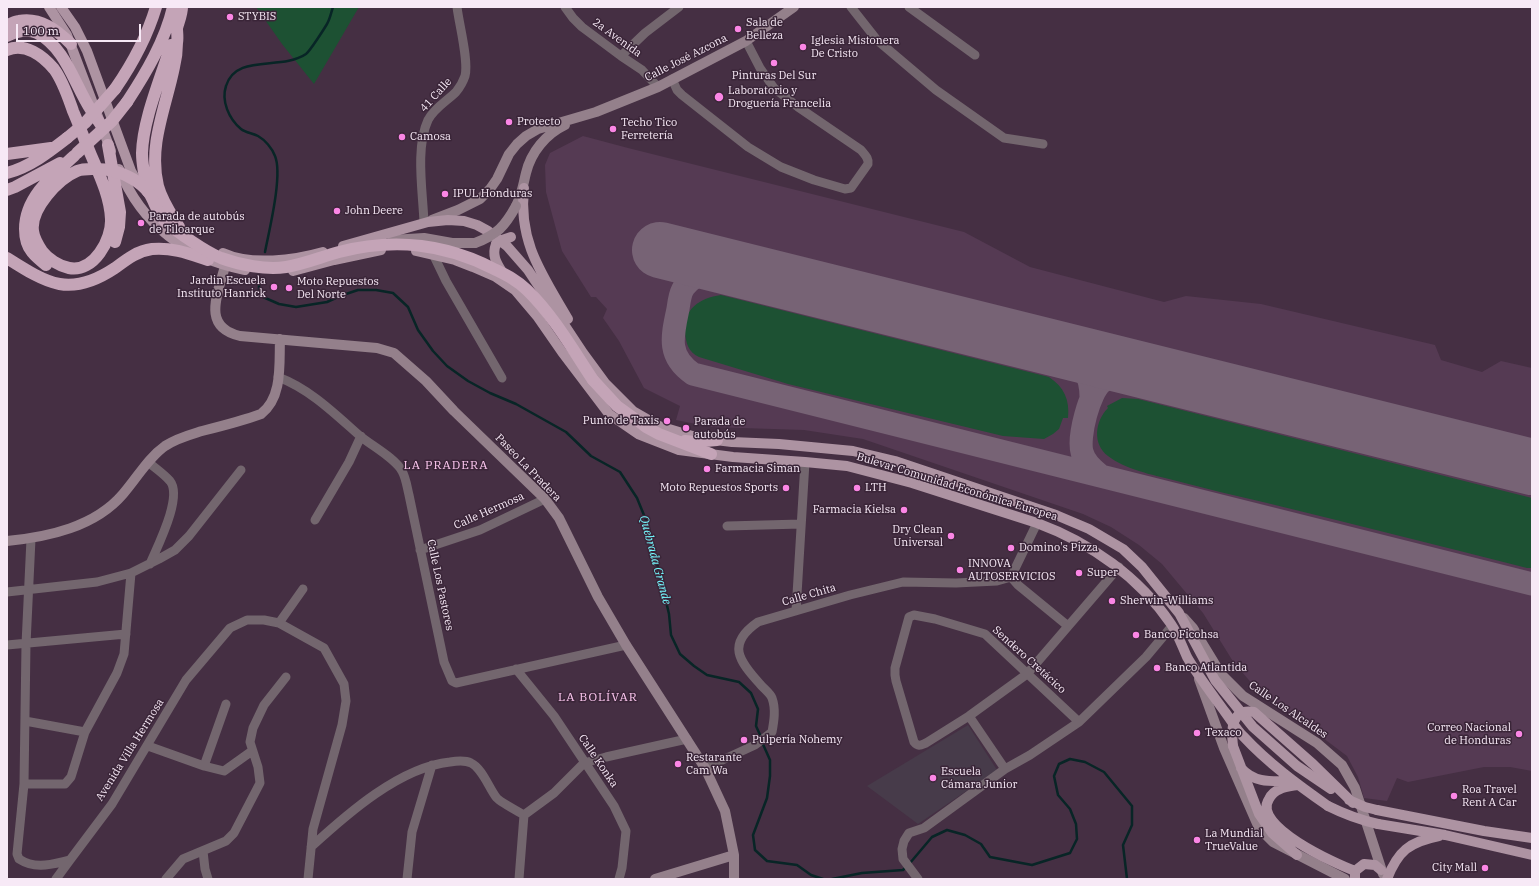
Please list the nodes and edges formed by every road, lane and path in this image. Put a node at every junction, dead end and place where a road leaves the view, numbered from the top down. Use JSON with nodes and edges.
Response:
{"nodes":[{"id":1,"x":49,"y":7,"type":"edge"},
{"id":2,"x":61,"y":7,"type":"edge"},
{"id":3,"x":156,"y":7,"type":"edge"},
{"id":4,"x":173,"y":7,"type":"edge"},
{"id":5,"x":182,"y":7,"type":"edge"},
{"id":6,"x":457,"y":7,"type":"edge"},
{"id":7,"x":565,"y":7,"type":"edge"},
{"id":8,"x":679,"y":7,"type":"edge"},
{"id":9,"x":794,"y":7,"type":"edge"},
{"id":10,"x":851,"y":7,"type":"edge"},
{"id":11,"x":909,"y":7,"type":"edge"},
{"id":12,"x":7,"y":25,"type":"edge"},
{"id":13,"x":178,"y":27,"type":"junction"},
{"id":14,"x":7,"y":36,"type":"edge"},
{"id":15,"x":746,"y":41,"type":"junction"},
{"id":16,"x":71,"y":44,"type":"junction"},
{"id":17,"x":7,"y":50,"type":"edge"},
{"id":18,"x":976,"y":55,"type":"dead end"},
{"id":19,"x":621,"y":56,"type":"junction"},
{"id":20,"x":672,"y":79,"type":"junction"},
{"id":21,"x":658,"y":87,"type":"junction"},
{"id":22,"x":581,"y":117,"type":"junction"},
{"id":23,"x":101,"y":125,"type":"junction"},
{"id":24,"x":1042,"y":144,"type":"dead end"},
{"id":25,"x":108,"y":145,"type":"junction"},
{"id":26,"x":51,"y":150,"type":"junction"},
{"id":27,"x":7,"y":154,"type":"edge"},
{"id":28,"x":75,"y":154,"type":"junction"},
{"id":29,"x":8,"y":169,"type":"edge"},
{"id":30,"x":524,"y":188,"type":"junction"},
{"id":31,"x":7,"y":190,"type":"edge"},
{"id":32,"x":148,"y":192,"type":"junction"},
{"id":33,"x":426,"y":222,"type":"junction"},
{"id":34,"x":178,"y":227,"type":"junction"},
{"id":35,"x":531,"y":251,"type":"junction"},
{"id":36,"x":433,"y":254,"type":"junction"},
{"id":37,"x":7,"y":258,"type":"edge"},
{"id":38,"x":208,"y":260,"type":"junction"},
{"id":39,"x":334,"y":260,"type":"junction"},
{"id":40,"x":225,"y":266,"type":"junction"},
{"id":41,"x":511,"y":287,"type":"junction"},
{"id":42,"x":280,"y":339,"type":"junction"},
{"id":43,"x":583,"y":353,"type":"junction"},
{"id":44,"x":278,"y":377,"type":"junction"},
{"id":45,"x":502,"y":378,"type":"dead end"},
{"id":46,"x":361,"y":436,"type":"junction"},
{"id":47,"x":676,"y":440,"type":"junction"},
{"id":48,"x":717,"y":440,"type":"junction"},
{"id":49,"x":711,"y":454,"type":"junction"},
{"id":50,"x":148,"y":462,"type":"junction"},
{"id":51,"x":805,"y":462,"type":"junction"},
{"id":52,"x":241,"y":470,"type":"dead end"},
{"id":53,"x":545,"y":499,"type":"junction"},
{"id":54,"x":315,"y":520,"type":"dead end"},
{"id":55,"x":1038,"y":523,"type":"junction"},
{"id":56,"x":801,"y":524,"type":"junction"},
{"id":57,"x":727,"y":526,"type":"dead end"},
{"id":58,"x":31,"y":538,"type":"junction"},
{"id":59,"x":7,"y":541,"type":"edge"},
{"id":60,"x":420,"y":550,"type":"junction"},
{"id":61,"x":150,"y":564,"type":"junction"},
{"id":62,"x":1119,"y":567,"type":"junction"},
{"id":63,"x":131,"y":573,"type":"junction"},
{"id":64,"x":1011,"y":577,"type":"junction"},
{"id":65,"x":303,"y":589,"type":"dead end"},
{"id":66,"x":27,"y":590,"type":"junction"},
{"id":67,"x":7,"y":592,"type":"edge"},
{"id":68,"x":796,"y":611,"type":"junction"},
{"id":69,"x":1179,"y":614,"type":"junction"},
{"id":70,"x":279,"y":623,"type":"junction"},
{"id":71,"x":1068,"y":626,"type":"junction"},
{"id":72,"x":1172,"y":626,"type":"junction"},
{"id":73,"x":126,"y":634,"type":"junction"},
{"id":74,"x":26,"y":644,"type":"junction"},
{"id":75,"x":7,"y":645,"type":"edge"},
{"id":76,"x":626,"y":645,"type":"junction"},
{"id":77,"x":516,"y":669,"type":"junction"},
{"id":78,"x":1027,"y":674,"type":"junction"},
{"id":79,"x":1198,"y":675,"type":"junction"},
{"id":80,"x":286,"y":677,"type":"dead end"},
{"id":81,"x":226,"y":704,"type":"dead end"},
{"id":82,"x":969,"y":716,"type":"junction"},
{"id":83,"x":25,"y":722,"type":"junction"},
{"id":84,"x":1079,"y":722,"type":"junction"},
{"id":85,"x":85,"y":732,"type":"junction"},
{"id":86,"x":687,"y":739,"type":"junction"},
{"id":87,"x":148,"y":746,"type":"junction"},
{"id":88,"x":252,"y":751,"type":"junction"},
{"id":89,"x":584,"y":763,"type":"junction"},
{"id":90,"x":432,"y":764,"type":"junction"},
{"id":91,"x":204,"y":766,"type":"junction"},
{"id":92,"x":1240,"y":766,"type":"junction"},
{"id":93,"x":705,"y":768,"type":"junction"},
{"id":94,"x":1005,"y":769,"type":"junction"},
{"id":95,"x":1295,"y":783,"type":"junction"},
{"id":96,"x":24,"y":784,"type":"junction"},
{"id":97,"x":1353,"y":803,"type":"junction"},
{"id":98,"x":524,"y":815,"type":"junction"},
{"id":99,"x":1445,"y":835,"type":"junction"},
{"id":100,"x":1532,"y":838,"type":"edge"},
{"id":101,"x":311,"y":847,"type":"junction"},
{"id":102,"x":203,"y":851,"type":"junction"},
{"id":103,"x":734,"y":855,"type":"junction"},
{"id":104,"x":1297,"y":855,"type":"junction"},
{"id":105,"x":1532,"y":855,"type":"edge"},
{"id":106,"x":70,"y":860,"type":"junction"},
{"id":107,"x":1355,"y":875,"type":"edge"},
{"id":108,"x":1384,"y":876,"type":"edge"},
{"id":109,"x":56,"y":879,"type":"edge"},
{"id":110,"x":166,"y":879,"type":"edge"},
{"id":111,"x":208,"y":879,"type":"edge"},
{"id":112,"x":308,"y":879,"type":"edge"},
{"id":113,"x":407,"y":879,"type":"edge"},
{"id":114,"x":519,"y":879,"type":"edge"},
{"id":115,"x":619,"y":879,"type":"edge"},
{"id":116,"x":655,"y":879,"type":"edge"},
{"id":117,"x":734,"y":879,"type":"edge"},
{"id":118,"x":918,"y":879,"type":"edge"},
{"id":119,"x":1345,"y":879,"type":"edge"}],
"edges":[{"from":1,"to":16,"type":"main road","name":"Bulevar Comunidad Económica Europea"},
{"from":2,"to":34,"type":"main road","name":"Bulevar Comunidad Económica Europea"},
{"from":3,"to":26,"type":"highway","bridge":true},
{"from":4,"to":28,"type":"highway","bridge":true},
{"from":5,"to":13,"type":"highway"},
{"from":6,"to":33,"type":"street","name":"41 Calle"},
{"from":7,"to":19,"type":"street","name":"2a Avenida"},
{"from":8,"to":19,"type":"street"},
{"from":9,"to":15,"type":"main road","name":"Calle José Azcona"},
{"from":10,"to":24,"type":"street"},
{"from":11,"to":18,"type":"street"},
{"from":12,"to":16,"type":"highway"},
{"from":13,"to":32,"type":"highway"},
{"from":13,"to":34,"type":"highway"},
{"from":14,"to":23,"type":"highway"},
{"from":15,"to":20,"type":"main road","name":"Calle José Azcona"},
{"from":15,"to":20,"type":"street"},
{"from":16,"to":23,"type":"main road","name":"Bulevar Comunidad Económica Europea"},
{"from":17,"to":32,"type":"highway","bridge":true},
{"from":19,"to":21,"type":"street","name":"2a Avenida"},
{"from":20,"to":21,"type":"main road","name":"Calle José Azcona"},
{"from":21,"to":22,"type":"main road","name":"Calle José Azcona"},
{"from":22,"to":30,"type":"main road","name":"Calle José Azcona"},
{"from":22,"to":33,"type":"main road","name":"Calle José Azcona"},
{"from":23,"to":25,"type":"main road","name":"Bulevar Comunidad Económica Europea"},
{"from":25,"to":28,"type":"highway"},
{"from":25,"to":38,"type":"main road","name":"Bulevar Comunidad Económica Europea"},
{"from":26,"to":27,"type":"highway"},
{"from":26,"to":29,"type":"highway"},
{"from":28,"to":31,"type":"highway"},
{"from":30,"to":35,"type":"main road"},
{"from":30,"to":39,"type":"main road","name":"Calle José Azcona","bridge":true},
{"from":32,"to":47,"type":"highway","bridge":true},
{"from":33,"to":34,"type":"main road","name":"Bulevar Comunidad Económica Europea"},
{"from":33,"to":43,"type":"main road","name":"Bulevar Comunidad Económica Europea"},
{"from":35,"to":41,"type":"main road","bridge":true},
{"from":35,"to":43,"type":"main road"},
{"from":36,"to":39,"type":"main road","name":"Bulevar Comunidad Económica Europea"},
{"from":36,"to":41,"type":"main road","name":"Bulevar Comunidad Económica Europea"},
{"from":36,"to":45,"type":"street"},
{"from":37,"to":38,"type":"highway"},
{"from":38,"to":40,"type":"main road","name":"Bulevar Comunidad Económica Europea"},
{"from":39,"to":40,"type":"main road","name":"Bulevar Comunidad Económica Europea"},
{"from":40,"to":42,"type":"main road","name":"Paseo La Pradera"},
{"from":41,"to":49,"type":"main road","name":"Bulevar Comunidad Económica Europea"},
{"from":42,"to":44,"type":"main road"},
{"from":42,"to":53,"type":"main road","name":"Paseo La Pradera"},
{"from":43,"to":48,"type":"main road","name":"Bulevar Comunidad Económica Europea"},
{"from":44,"to":46,"type":"street","name":"Calle Los Pastores"},
{"from":44,"to":50,"type":"main road"},
{"from":46,"to":54,"type":"street"},
{"from":46,"to":60,"type":"street","name":"Calle Los Pastores"},
{"from":47,"to":48,"type":"highway"},
{"from":47,"to":49,"type":"highway"},
{"from":48,"to":69,"type":"main road","name":"Bulevar Comunidad Económica Europea"},
{"from":49,"to":51,"type":"main road","name":"Bulevar Comunidad Económica Europea"},
{"from":50,"to":58,"type":"main road"},
{"from":50,"to":61,"type":"street"},
{"from":51,"to":55,"type":"main road","name":"Bulevar Comunidad Económica Europea"},
{"from":51,"to":56,"type":"street"},
{"from":52,"to":61,"type":"street"},
{"from":53,"to":60,"type":"street","name":"Calle Hermosa"},
{"from":53,"to":76,"type":"main road","name":"Paseo La Pradera"},
{"from":55,"to":62,"type":"main road","name":"Bulevar Comunidad Económica Europea"},
{"from":55,"to":64,"type":"street"},
{"from":56,"to":57,"type":"street"},
{"from":56,"to":68,"type":"street"},
{"from":58,"to":59,"type":"main road"},
{"from":58,"to":66,"type":"street"},
{"from":60,"to":77,"type":"street","name":"Calle Los Pastores"},
{"from":61,"to":63,"type":"street"},
{"from":62,"to":71,"type":"street"},
{"from":62,"to":72,"type":"main road","name":"Bulevar Comunidad Económica Europea"},
{"from":63,"to":66,"type":"street"},
{"from":63,"to":73,"type":"street"},
{"from":64,"to":68,"type":"street","name":"Calle Chita"},
{"from":64,"to":71,"type":"street"},
{"from":65,"to":70,"type":"street"},
{"from":66,"to":67,"type":"street"},
{"from":66,"to":74,"type":"street"},
{"from":68,"to":93,"type":"street","name":"Calle Chita"},
{"from":69,"to":97,"type":"main road","name":"Bulevar Comunidad Económica Europea","bridge":true},
{"from":69,"to":108,"type":"main road","name":"Calle Los Alcaldes"},
{"from":70,"to":87,"type":"street","name":"Avenida Villa Hermosa"},
{"from":70,"to":101,"type":"street","name":"Avenida Villa Hermosa"},
{"from":71,"to":78,"type":"street"},
{"from":72,"to":79,"type":"main road","name":"Bulevar Comunidad Económica Europea"},
{"from":72,"to":84,"type":"street"},
{"from":73,"to":74,"type":"street"},
{"from":73,"to":85,"type":"street"},
{"from":74,"to":75,"type":"street"},
{"from":74,"to":83,"type":"street"},
{"from":76,"to":77,"type":"street","name":"Calle Los Pastores"},
{"from":76,"to":86,"type":"main road","name":"Paseo La Pradera"},
{"from":77,"to":89,"type":"street","name":"Calle Konka"},
{"from":78,"to":82,"type":"street"},
{"from":78,"to":82,"type":"street","name":"Sendero Cretácico"},
{"from":78,"to":84,"type":"street","name":"Sendero Cretácico"},
{"from":79,"to":95,"type":"main road","name":"Bulevar Comunidad Económica Europea"},
{"from":79,"to":104,"type":"main road"},
{"from":80,"to":88,"type":"street"},
{"from":81,"to":91,"type":"street"},
{"from":82,"to":94,"type":"street"},
{"from":83,"to":85,"type":"street"},
{"from":83,"to":96,"type":"street"},
{"from":84,"to":94,"type":"street"},
{"from":85,"to":96,"type":"street"},
{"from":86,"to":89,"type":"street"},
{"from":86,"to":93,"type":"main road","name":"Paseo La Pradera"},
{"from":87,"to":91,"type":"street"},
{"from":87,"to":106,"type":"street","name":"Avenida Villa Hermosa"},
{"from":88,"to":91,"type":"street"},
{"from":88,"to":102,"type":"street"},
{"from":89,"to":98,"type":"street"},
{"from":89,"to":115,"type":"street","name":"Calle Konka"},
{"from":90,"to":98,"type":"street"},
{"from":90,"to":101,"type":"street"},
{"from":90,"to":113,"type":"street"},
{"from":92,"to":95,"type":"main road"},
{"from":92,"to":97,"type":"main road","bridge":true},
{"from":92,"to":104,"type":"main road"},
{"from":93,"to":103,"type":"main road","name":"Paseo La Pradera"},
{"from":94,"to":118,"type":"street"},
{"from":95,"to":99,"type":"main road","name":"Bulevar Comunidad Económica Europea","bridge":true},
{"from":95,"to":107,"type":"main road"},
{"from":96,"to":106,"type":"street"},
{"from":97,"to":100,"type":"main road","name":"Bulevar Comunidad Económica Europea","bridge":true},
{"from":98,"to":114,"type":"street"},
{"from":99,"to":105,"type":"main road","name":"Bulevar Comunidad Económica Europea"},
{"from":99,"to":108,"type":"main road"},
{"from":101,"to":112,"type":"street","name":"Avenida Villa Hermosa"},
{"from":102,"to":110,"type":"street"},
{"from":102,"to":111,"type":"street"},
{"from":103,"to":116,"type":"main road"},
{"from":103,"to":117,"type":"main road","name":"Paseo La Pradera"},
{"from":104,"to":119,"type":"main road"},
{"from":106,"to":109,"type":"street","name":"Avenida Villa Hermosa"},
{"from":107,"to":108,"type":"main road"}]}
